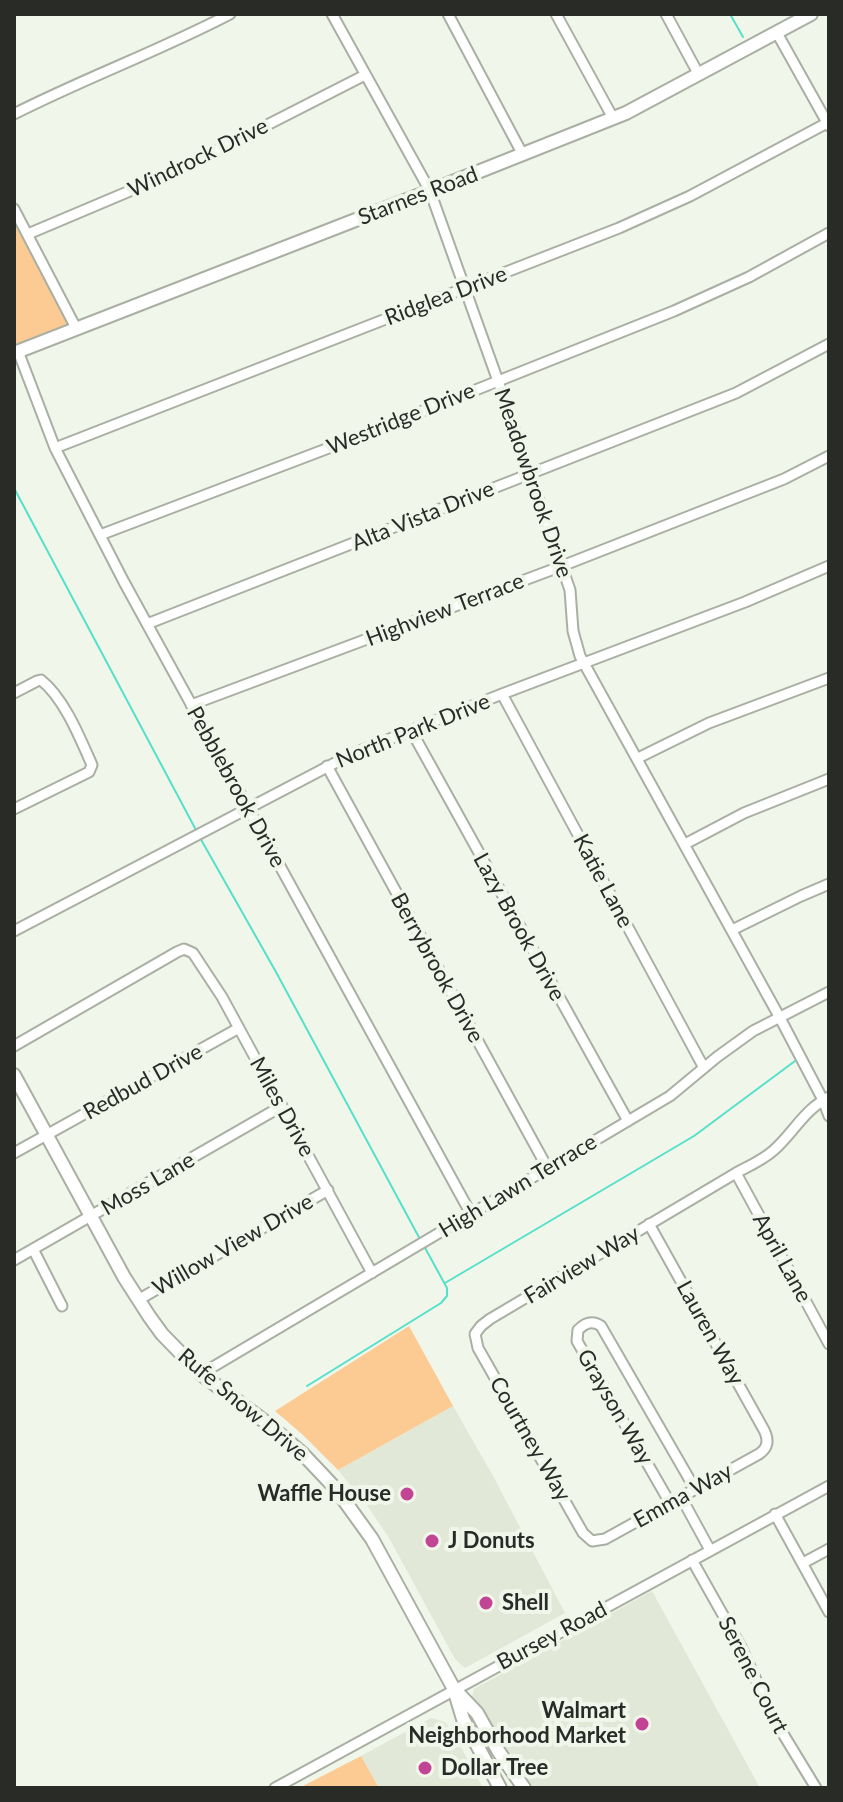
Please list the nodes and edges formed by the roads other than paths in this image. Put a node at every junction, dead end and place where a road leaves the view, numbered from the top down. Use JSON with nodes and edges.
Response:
{"nodes":[{"id":1,"x":230,"y":14,"type":"edge"},
{"id":2,"x":332,"y":14,"type":"edge"},
{"id":3,"x":448,"y":14,"type":"edge"},
{"id":4,"x":556,"y":14,"type":"edge"},
{"id":5,"x":666,"y":14,"type":"edge"},
{"id":6,"x":811,"y":14,"type":"edge"},
{"id":7,"x":777,"y":33,"type":"junction"},
{"id":8,"x":365,"y":75,"type":"junction"},
{"id":9,"x":699,"y":75,"type":"junction"},
{"id":10,"x":14,"y":114,"type":"edge"},
{"id":11,"x":613,"y":118,"type":"junction"},
{"id":12,"x":828,"y":124,"type":"edge"},
{"id":13,"x":523,"y":155,"type":"junction"},
{"id":14,"x":430,"y":191,"type":"junction"},
{"id":15,"x":14,"y":209,"type":"edge"},
{"id":16,"x":829,"y":233,"type":"edge"},
{"id":17,"x":28,"y":234,"type":"junction"},
{"id":18,"x":464,"y":289,"type":"junction"},
{"id":19,"x":76,"y":328,"type":"junction"},
{"id":20,"x":829,"y":344,"type":"edge"},
{"id":21,"x":16,"y":352,"type":"edge"},
{"id":22,"x":498,"y":381,"type":"junction"},
{"id":23,"x":55,"y":448,"type":"junction"},
{"id":24,"x":829,"y":456,"type":"edge"},
{"id":25,"x":530,"y":474,"type":"junction"},
{"id":26,"x":100,"y":535,"type":"junction"},
{"id":27,"x":562,"y":566,"type":"junction"},
{"id":28,"x":829,"y":566,"type":"edge"},
{"id":29,"x":147,"y":624,"type":"junction"},
{"id":30,"x":585,"y":663,"type":"junction"},
{"id":31,"x":829,"y":678,"type":"edge"},
{"id":32,"x":14,"y":693,"type":"edge"},
{"id":33,"x":502,"y":694,"type":"junction"},
{"id":34,"x":191,"y":705,"type":"junction"},
{"id":35,"x":412,"y":732,"type":"junction"},
{"id":36,"x":638,"y":758,"type":"junction"},
{"id":37,"x":327,"y":766,"type":"junction"},
{"id":38,"x":829,"y":779,"type":"edge"},
{"id":39,"x":248,"y":808,"type":"junction"},
{"id":40,"x":14,"y":809,"type":"edge"},
{"id":41,"x":685,"y":844,"type":"junction"},
{"id":42,"x":829,"y":884,"type":"edge"},
{"id":43,"x":732,"y":930,"type":"junction"},
{"id":44,"x":14,"y":931,"type":"edge"},
{"id":45,"x":829,"y":992,"type":"edge"},
{"id":46,"x":780,"y":1018,"type":"junction"},
{"id":47,"x":239,"y":1028,"type":"junction"},
{"id":48,"x":14,"y":1046,"type":"edge"},
{"id":49,"x":704,"y":1068,"type":"junction"},
{"id":50,"x":14,"y":1075,"type":"edge"},
{"id":51,"x":826,"y":1098,"type":"edge"},
{"id":52,"x":282,"y":1106,"type":"junction"},
{"id":53,"x":829,"y":1116,"type":"edge"},
{"id":54,"x":628,"y":1121,"type":"junction"},
{"id":55,"x":47,"y":1135,"type":"junction"},
{"id":56,"x":14,"y":1153,"type":"edge"},
{"id":57,"x":548,"y":1169,"type":"junction"},
{"id":58,"x":736,"y":1173,"type":"junction"},
{"id":59,"x":328,"y":1190,"type":"junction"},
{"id":60,"x":471,"y":1214,"type":"junction"},
{"id":61,"x":90,"y":1218,"type":"junction"},
{"id":62,"x":649,"y":1224,"type":"junction"},
{"id":63,"x":33,"y":1249,"type":"junction"},
{"id":64,"x":14,"y":1260,"type":"edge"},
{"id":65,"x":372,"y":1273,"type":"junction"},
{"id":66,"x":138,"y":1300,"type":"junction"},
{"id":67,"x":62,"y":1306,"type":"dead end"},
{"id":68,"x":475,"y":1334,"type":"joint"},
{"id":69,"x":829,"y":1344,"type":"edge"},
{"id":70,"x":201,"y":1374,"type":"junction"},
{"id":71,"x":767,"y":1443,"type":"joint"},
{"id":72,"x":829,"y":1486,"type":"edge"},
{"id":73,"x":695,"y":1489,"type":"junction"},
{"id":74,"x":681,"y":1497,"type":"junction"},
{"id":75,"x":670,"y":1503,"type":"junction"},
{"id":76,"x":775,"y":1514,"type":"junction"},
{"id":77,"x":592,"y":1541,"type":"joint"},
{"id":78,"x":829,"y":1549,"type":"edge"},
{"id":79,"x":710,"y":1550,"type":"junction"},
{"id":80,"x":692,"y":1560,"type":"junction"},
{"id":81,"x":803,"y":1563,"type":"junction"},
{"id":82,"x":829,"y":1612,"type":"edge"},
{"id":83,"x":454,"y":1689,"type":"junction"},
{"id":84,"x":275,"y":1788,"type":"edge"},
{"id":85,"x":500,"y":1788,"type":"edge"},
{"id":86,"x":524,"y":1788,"type":"edge"},
{"id":87,"x":816,"y":1788,"type":"edge"}],
"edges":[{"from":1,"to":10,"type":"street"},
{"from":2,"to":8,"type":"street","name":"Meadowbrook Drive"},
{"from":3,"to":13,"type":"street"},
{"from":4,"to":11,"type":"street"},
{"from":5,"to":9,"type":"street"},
{"from":6,"to":7,"type":"main road","name":"Starnes Road"},
{"from":7,"to":9,"type":"main road","name":"Starnes Road"},
{"from":7,"to":12,"type":"street"},
{"from":8,"to":14,"type":"street","name":"Meadowbrook Drive"},
{"from":8,"to":17,"type":"street","name":"Windrock Drive"},
{"from":9,"to":11,"type":"main road","name":"Starnes Road"},
{"from":11,"to":13,"type":"main road","name":"Starnes Road"},
{"from":12,"to":18,"type":"street","name":"Ridglea Drive"},
{"from":13,"to":14,"type":"main road","name":"Starnes Road"},
{"from":14,"to":18,"type":"street","name":"Meadowbrook Drive"},
{"from":14,"to":19,"type":"main road","name":"Starnes Road"},
{"from":15,"to":17,"type":"street"},
{"from":16,"to":22,"type":"street","name":"Westridge Drive"},
{"from":17,"to":19,"type":"street"},
{"from":18,"to":22,"type":"street","name":"Meadowbrook Drive"},
{"from":18,"to":23,"type":"street","name":"Ridglea Drive"},
{"from":19,"to":21,"type":"main road","name":"Starnes Road"},
{"from":20,"to":25,"type":"street","name":"Alta Vista Drive"},
{"from":21,"to":23,"type":"street","name":"Pebblebrook Drive"},
{"from":22,"to":25,"type":"street","name":"Meadowbrook Drive"},
{"from":22,"to":26,"type":"street","name":"Westridge Drive"},
{"from":23,"to":26,"type":"street","name":"Pebblebrook Drive"},
{"from":24,"to":27,"type":"street","name":"Highview Terrace"},
{"from":25,"to":27,"type":"street","name":"Meadowbrook Drive"},
{"from":25,"to":29,"type":"street","name":"Alta Vista Drive"},
{"from":26,"to":29,"type":"street","name":"Pebblebrook Drive"},
{"from":27,"to":30,"type":"street","name":"Meadowbrook Drive"},
{"from":27,"to":34,"type":"street","name":"Highview Terrace"},
{"from":28,"to":30,"type":"street","name":"North Park Drive"},
{"from":29,"to":34,"type":"street","name":"Pebblebrook Drive"},
{"from":30,"to":33,"type":"street","name":"North Park Drive"},
{"from":30,"to":36,"type":"street","name":"Meadowbrook Drive"},
{"from":31,"to":36,"type":"street"},
{"from":32,"to":40,"type":"street"},
{"from":33,"to":35,"type":"street","name":"North Park Drive"},
{"from":33,"to":49,"type":"street","name":"Katie Lane"},
{"from":34,"to":39,"type":"street","name":"Pebblebrook Drive"},
{"from":35,"to":37,"type":"street","name":"North Park Drive"},
{"from":35,"to":54,"type":"street","name":"Lazy Brook Drive"},
{"from":36,"to":41,"type":"street","name":"Meadowbrook Drive"},
{"from":37,"to":39,"type":"street","name":"North Park Drive"},
{"from":37,"to":57,"type":"street","name":"Berrybrook Drive"},
{"from":38,"to":41,"type":"street"},
{"from":39,"to":44,"type":"street","name":"North Park Drive"},
{"from":39,"to":60,"type":"street","name":"Pebblebrook Drive"},
{"from":41,"to":43,"type":"street","name":"Meadowbrook Drive"},
{"from":42,"to":43,"type":"street"},
{"from":43,"to":46,"type":"street","name":"Meadowbrook Drive"},
{"from":45,"to":46,"type":"street","name":"High Lawn Terrace"},
{"from":46,"to":49,"type":"street","name":"High Lawn Terrace"},
{"from":46,"to":51,"type":"street","name":"Meadowbrook Drive"},
{"from":47,"to":48,"type":"street","name":"Miles Drive"},
{"from":47,"to":52,"type":"street","name":"Miles Drive"},
{"from":47,"to":55,"type":"street","name":"Redbud Drive"},
{"from":49,"to":54,"type":"street","name":"High Lawn Terrace"},
{"from":50,"to":55,"type":"main road","name":"Rufe Snow Drive"},
{"from":51,"to":53,"type":"street","name":"Meadowbrook Drive"},
{"from":51,"to":58,"type":"street","name":"Fairview Way"},
{"from":52,"to":59,"type":"street","name":"Miles Drive"},
{"from":52,"to":61,"type":"street","name":"Moss Lane"},
{"from":54,"to":57,"type":"street","name":"High Lawn Terrace"},
{"from":55,"to":56,"type":"street","name":"Redbud Drive"},
{"from":55,"to":61,"type":"main road","name":"Rufe Snow Drive"},
{"from":57,"to":60,"type":"street","name":"High Lawn Terrace"},
{"from":58,"to":62,"type":"street","name":"Fairview Way"},
{"from":58,"to":69,"type":"street","name":"April Lane"},
{"from":59,"to":65,"type":"street","name":"Miles Drive"},
{"from":59,"to":66,"type":"street","name":"Willow View Drive"},
{"from":60,"to":65,"type":"street","name":"High Lawn Terrace"},
{"from":61,"to":63,"type":"street","name":"Moss Lane"},
{"from":61,"to":66,"type":"main road","name":"Rufe Snow Drive"},
{"from":62,"to":68,"type":"street","name":"Fairview Way"},
{"from":62,"to":71,"type":"street","name":"Lauren Way"},
{"from":63,"to":64,"type":"street","name":"Moss Lane"},
{"from":63,"to":67,"type":"street"},
{"from":65,"to":70,"type":"street","name":"High Lawn Terrace"},
{"from":66,"to":70,"type":"main road","name":"Rufe Snow Drive"},
{"from":68,"to":77,"type":"street","name":"Courtney Way"},
{"from":70,"to":83,"type":"main road","name":"Rufe Snow Drive"},
{"from":71,"to":73,"type":"street","name":"Emma Way"},
{"from":72,"to":76,"type":"street","name":"Bursey Road"},
{"from":73,"to":74,"type":"street","name":"Emma Way"},
{"from":73,"to":75,"type":"street","name":"Grayson Way"},
{"from":74,"to":75,"type":"street","name":"Emma Way"},
{"from":74,"to":79,"type":"street"},
{"from":75,"to":77,"type":"street","name":"Emma Way"},
{"from":76,"to":79,"type":"street","name":"Bursey Road"},
{"from":76,"to":81,"type":"street"},
{"from":78,"to":81,"type":"street"},
{"from":79,"to":80,"type":"street","name":"Bursey Road"},
{"from":80,"to":83,"type":"street","name":"Bursey Road"},
{"from":80,"to":87,"type":"street","name":"Serene Court"},
{"from":81,"to":82,"type":"street"},
{"from":83,"to":84,"type":"street","name":"Bursey Road"},
{"from":83,"to":85,"type":"main road","name":"Rufe Snow Drive"},
{"from":83,"to":86,"type":"main road","name":"Rufe Snow Drive"}]}
